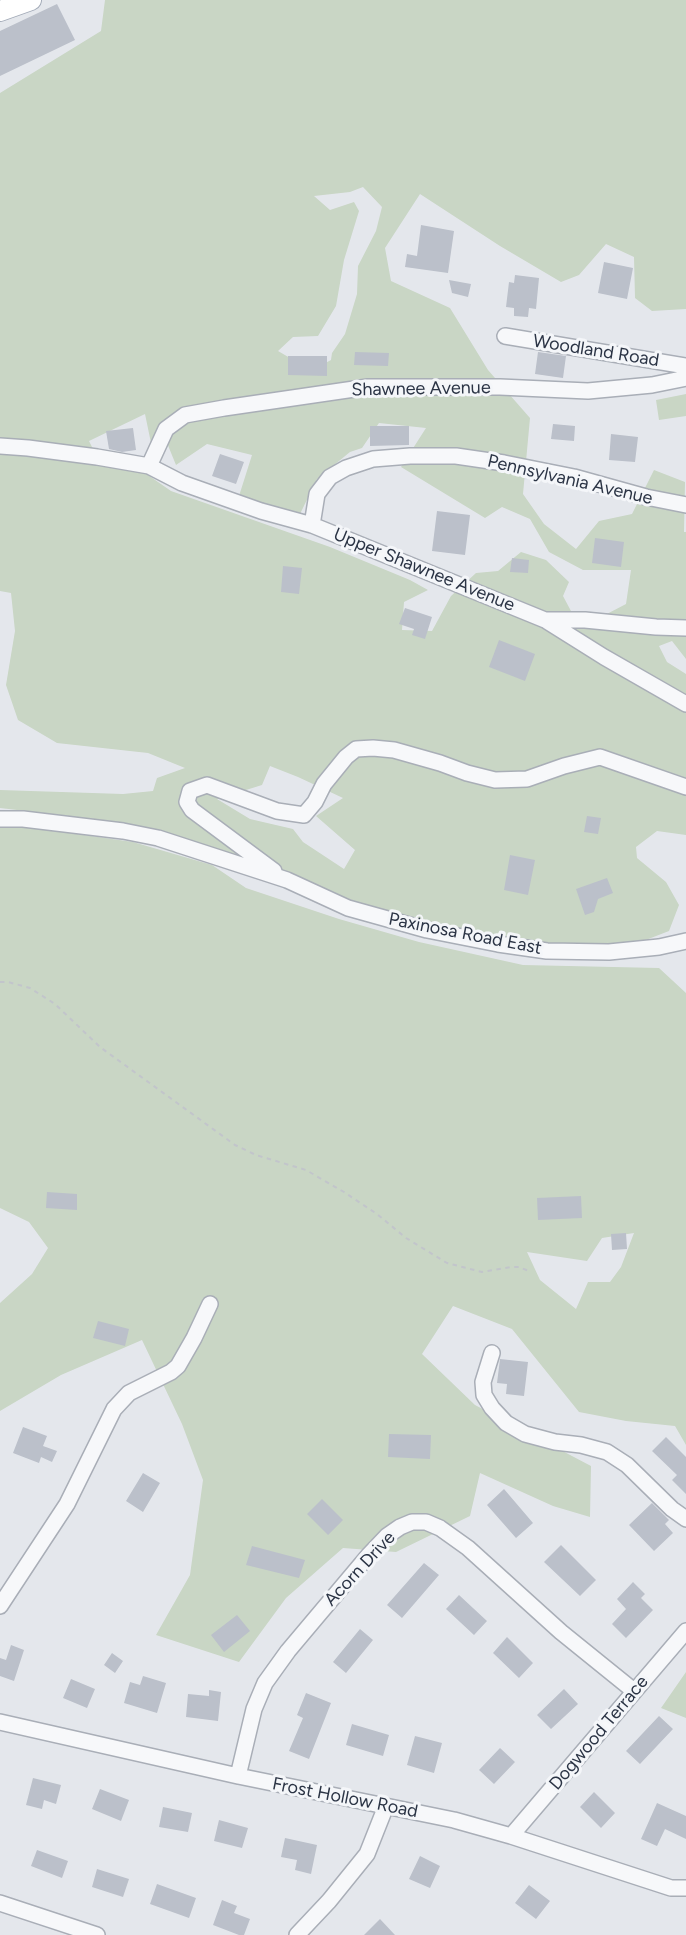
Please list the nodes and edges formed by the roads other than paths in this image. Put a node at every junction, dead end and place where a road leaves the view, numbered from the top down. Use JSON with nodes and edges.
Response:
{"nodes":[{"id":1,"x":31,"y":0,"type":"edge"},
{"id":2,"x":0,"y":11,"type":"edge"},
{"id":3,"x":505,"y":336,"type":"dead end"},
{"id":4,"x":686,"y":366,"type":"edge"},
{"id":5,"x":686,"y":378,"type":"edge"},
{"id":6,"x":0,"y":446,"type":"edge"},
{"id":7,"x":149,"y":466,"type":"junction"},
{"id":8,"x":686,"y":505,"type":"edge"},
{"id":9,"x":312,"y":525,"type":"junction"},
{"id":10,"x":546,"y":620,"type":"junction"},
{"id":11,"x":686,"y":628,"type":"edge"},
{"id":12,"x":686,"y":704,"type":"edge"},
{"id":13,"x":686,"y":787,"type":"edge"},
{"id":14,"x":0,"y":819,"type":"edge"},
{"id":15,"x":286,"y":880,"type":"junction"},
{"id":16,"x":686,"y":942,"type":"edge"},
{"id":17,"x":210,"y":1304,"type":"dead end"},
{"id":18,"x":492,"y":1353,"type":"dead end"},
{"id":19,"x":686,"y":1519,"type":"edge"},
{"id":20,"x":0,"y":1606,"type":"edge"},
{"id":21,"x":686,"y":1631,"type":"edge"},
{"id":22,"x":634,"y":1691,"type":"junction"},
{"id":23,"x":0,"y":1722,"type":"edge"},
{"id":24,"x":238,"y":1776,"type":"junction"},
{"id":25,"x":386,"y":1806,"type":"junction"},
{"id":26,"x":511,"y":1836,"type":"junction"},
{"id":27,"x":686,"y":1888,"type":"edge"},
{"id":28,"x":0,"y":1903,"type":"edge"},
{"id":29,"x":97,"y":1935,"type":"edge"},
{"id":30,"x":297,"y":1935,"type":"edge"}],
"edges":[{"from":1,"to":2,"type":"main road"},
{"from":3,"to":4,"type":"street","name":"Woodland Road"},
{"from":5,"to":7,"type":"street","name":"Shawnee Avenue"},
{"from":6,"to":7,"type":"street","name":"Upper Shawnee Avenue"},
{"from":7,"to":9,"type":"street","name":"Upper Shawnee Avenue"},
{"from":8,"to":9,"type":"street","name":"Pennsylvania Avenue"},
{"from":9,"to":10,"type":"street","name":"Upper Shawnee Avenue"},
{"from":10,"to":11,"type":"street"},
{"from":10,"to":12,"type":"street","name":"Upper Shawnee Avenue"},
{"from":13,"to":15,"type":"street","name":"Paxinosa Road East"},
{"from":14,"to":15,"type":"street","name":"Paxinosa Road East"},
{"from":15,"to":16,"type":"street","name":"Paxinosa Road East"},
{"from":17,"to":20,"type":"street"},
{"from":18,"to":19,"type":"street"},
{"from":21,"to":22,"type":"street","name":"Dogwood Terrace"},
{"from":22,"to":24,"type":"street","name":"Acorn Drive"},
{"from":22,"to":26,"type":"street","name":"Dogwood Terrace"},
{"from":23,"to":24,"type":"street","name":"Frost Hollow Road"},
{"from":24,"to":25,"type":"street","name":"Frost Hollow Road"},
{"from":25,"to":26,"type":"street","name":"Frost Hollow Road"},
{"from":25,"to":30,"type":"street"},
{"from":26,"to":27,"type":"street","name":"Frost Hollow Road"},
{"from":28,"to":29,"type":"street"}]}
